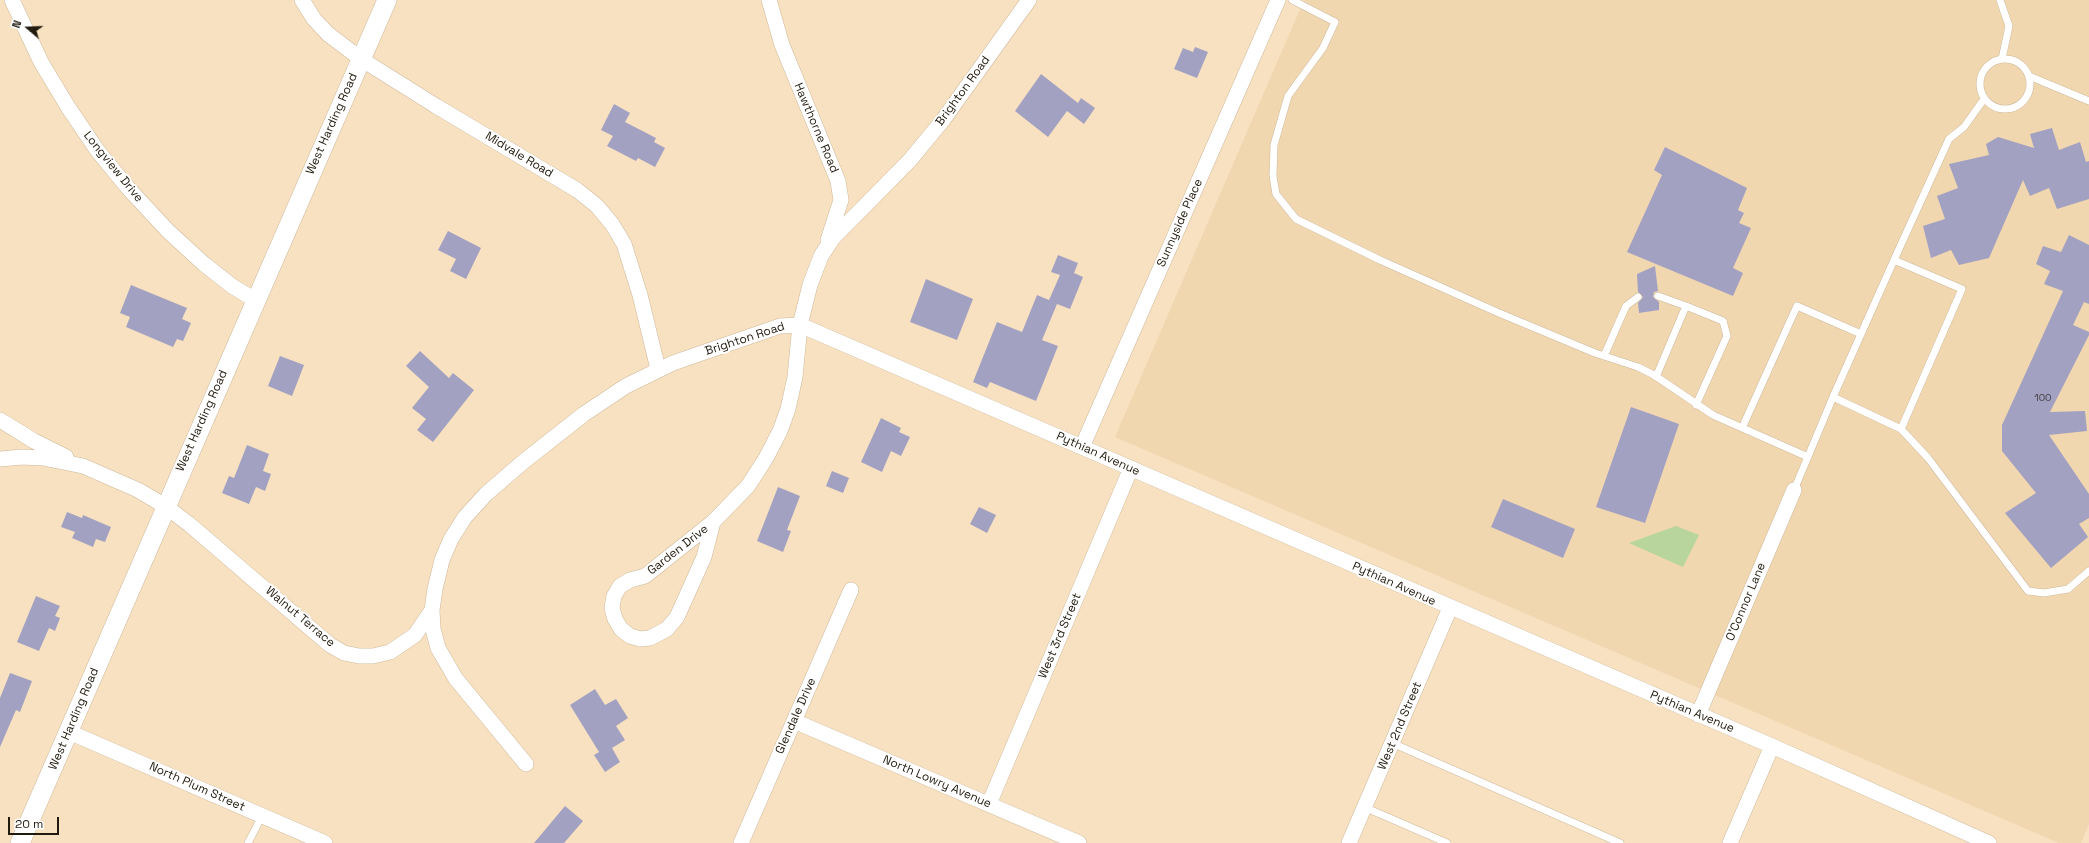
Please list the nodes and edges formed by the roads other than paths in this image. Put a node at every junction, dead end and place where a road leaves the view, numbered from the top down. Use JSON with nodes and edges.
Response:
{"nodes":[{"id":1,"x":12,"y":0,"type":"edge"},
{"id":2,"x":302,"y":0,"type":"edge"},
{"id":3,"x":386,"y":0,"type":"edge"},
{"id":4,"x":769,"y":0,"type":"edge"},
{"id":5,"x":1029,"y":0,"type":"edge"},
{"id":6,"x":1278,"y":0,"type":"edge"},
{"id":7,"x":1292,"y":0,"type":"edge"},
{"id":8,"x":2000,"y":0,"type":"edge"},
{"id":9,"x":361,"y":58,"type":"junction"},
{"id":10,"x":2002,"y":59,"type":"junction"},
{"id":11,"x":2029,"y":76,"type":"junction"},
{"id":12,"x":1984,"y":98,"type":"junction"},
{"id":13,"x":2089,"y":101,"type":"edge"},
{"id":14,"x":822,"y":256,"type":"junction"},
{"id":15,"x":1894,"y":260,"type":"junction"},
{"id":16,"x":1658,"y":296,"type":"dead end"},
{"id":17,"x":1638,"y":297,"type":"dead end"},
{"id":18,"x":255,"y":300,"type":"junction"},
{"id":19,"x":1686,"y":306,"type":"junction"},
{"id":20,"x":800,"y":324,"type":"junction"},
{"id":21,"x":1861,"y":334,"type":"junction"},
{"id":22,"x":1604,"y":356,"type":"junction"},
{"id":23,"x":658,"y":369,"type":"junction"},
{"id":24,"x":1656,"y":377,"type":"junction"},
{"id":25,"x":1833,"y":397,"type":"junction"},
{"id":26,"x":1696,"y":405,"type":"junction"},
{"id":27,"x":0,"y":420,"type":"edge"},
{"id":28,"x":1742,"y":428,"type":"junction"},
{"id":29,"x":1901,"y":428,"type":"junction"},
{"id":30,"x":1082,"y":447,"type":"junction"},
{"id":31,"x":1808,"y":457,"type":"junction"},
{"id":32,"x":0,"y":459,"type":"edge"},
{"id":33,"x":83,"y":466,"type":"junction"},
{"id":34,"x":1131,"y":468,"type":"junction"},
{"id":35,"x":1794,"y":490,"type":"joint"},
{"id":36,"x":165,"y":506,"type":"junction"},
{"id":37,"x":713,"y":522,"type":"junction"},
{"id":38,"x":2089,"y":572,"type":"edge"},
{"id":39,"x":851,"y":590,"type":"dead end"},
{"id":40,"x":1450,"y":608,"type":"junction"},
{"id":41,"x":432,"y":610,"type":"junction"},
{"id":42,"x":1698,"y":715,"type":"junction"},
{"id":43,"x":794,"y":721,"type":"junction"},
{"id":44,"x":69,"y":732,"type":"junction"},
{"id":45,"x":1392,"y":743,"type":"junction"},
{"id":46,"x":1772,"y":746,"type":"junction"},
{"id":47,"x":526,"y":764,"type":"dead end"},
{"id":48,"x":989,"y":804,"type":"junction"},
{"id":49,"x":1364,"y":807,"type":"junction"},
{"id":50,"x":262,"y":816,"type":"junction"},
{"id":51,"x":20,"y":843,"type":"edge"},
{"id":52,"x":248,"y":843,"type":"edge"},
{"id":53,"x":325,"y":843,"type":"edge"},
{"id":54,"x":740,"y":843,"type":"edge"},
{"id":55,"x":1079,"y":843,"type":"edge"},
{"id":56,"x":1349,"y":843,"type":"edge"},
{"id":57,"x":1447,"y":843,"type":"edge"},
{"id":58,"x":1620,"y":843,"type":"edge"},
{"id":59,"x":1730,"y":843,"type":"edge"},
{"id":60,"x":1989,"y":843,"type":"edge"}],
"edges":[{"from":1,"to":18,"type":"street","name":"Longview Drive"},
{"from":2,"to":9,"type":"street","name":"Midvale Road"},
{"from":3,"to":9,"type":"street","name":"West Harding Road"},
{"from":4,"to":14,"type":"street","name":"Hawthorne Road"},
{"from":5,"to":14,"type":"street","name":"Brighton Road"},
{"from":6,"to":30,"type":"street","name":"Sunnyside Place"},
{"from":7,"to":22,"type":"lane"},
{"from":8,"to":10,"type":"lane"},
{"from":9,"to":18,"type":"street","name":"West Harding Road"},
{"from":9,"to":23,"type":"street","name":"Midvale Road"},
{"from":10,"to":11,"type":"lane"},
{"from":10,"to":12,"type":"lane"},
{"from":11,"to":12,"type":"lane"},
{"from":11,"to":13,"type":"lane"},
{"from":12,"to":15,"type":"lane"},
{"from":14,"to":20,"type":"street","name":"Brighton Road"},
{"from":15,"to":21,"type":"lane"},
{"from":15,"to":29,"type":"lane"},
{"from":16,"to":19,"type":"lane"},
{"from":17,"to":22,"type":"lane"},
{"from":18,"to":36,"type":"street","name":"West Harding Road"},
{"from":19,"to":24,"type":"lane"},
{"from":19,"to":26,"type":"lane"},
{"from":20,"to":23,"type":"street","name":"Brighton Road"},
{"from":20,"to":30,"type":"street","name":"Pythian Avenue"},
{"from":20,"to":37,"type":"street","name":"Garden Drive"},
{"from":21,"to":25,"type":"lane"},
{"from":21,"to":28,"type":"lane"},
{"from":22,"to":24,"type":"lane"},
{"from":23,"to":41,"type":"street","name":"Brighton Road"},
{"from":24,"to":26,"type":"lane"},
{"from":25,"to":29,"type":"lane"},
{"from":25,"to":31,"type":"lane"},
{"from":26,"to":28,"type":"lane"},
{"from":27,"to":33,"type":"street"},
{"from":28,"to":31,"type":"lane"},
{"from":29,"to":38,"type":"lane"},
{"from":30,"to":34,"type":"street","name":"Pythian Avenue"},
{"from":31,"to":35,"type":"lane"},
{"from":32,"to":33,"type":"street","name":"Walnut Terrace"},
{"from":33,"to":36,"type":"street","name":"Walnut Terrace"},
{"from":34,"to":40,"type":"street","name":"Pythian Avenue"},
{"from":34,"to":48,"type":"street","name":"West 3rd Street"},
{"from":35,"to":42,"type":"street","name":"O'Connor Lane"},
{"from":36,"to":41,"type":"street","name":"Walnut Terrace"},
{"from":36,"to":44,"type":"street","name":"West Harding Road"},
{"from":37,"to":37,"type":"street","name":"Garden Drive"},
{"from":39,"to":43,"type":"street","name":"Glendale Drive"},
{"from":40,"to":42,"type":"street","name":"Pythian Avenue"},
{"from":40,"to":45,"type":"street","name":"West 2nd Street"},
{"from":41,"to":47,"type":"street"},
{"from":42,"to":46,"type":"street","name":"Pythian Avenue"},
{"from":43,"to":48,"type":"street","name":"North Lowry Avenue"},
{"from":43,"to":54,"type":"street","name":"Glendale Drive"},
{"from":44,"to":50,"type":"street","name":"North Plum Street"},
{"from":44,"to":51,"type":"street","name":"West Harding Road"},
{"from":45,"to":49,"type":"street","name":"West 2nd Street"},
{"from":45,"to":58,"type":"lane"},
{"from":46,"to":59,"type":"street"},
{"from":46,"to":60,"type":"street","name":"Pythian Avenue"},
{"from":48,"to":55,"type":"street","name":"North Lowry Avenue"},
{"from":49,"to":56,"type":"street","name":"West 2nd Street"},
{"from":49,"to":57,"type":"lane"},
{"from":50,"to":52,"type":"lane"},
{"from":50,"to":53,"type":"street","name":"North Plum Street"}]}
